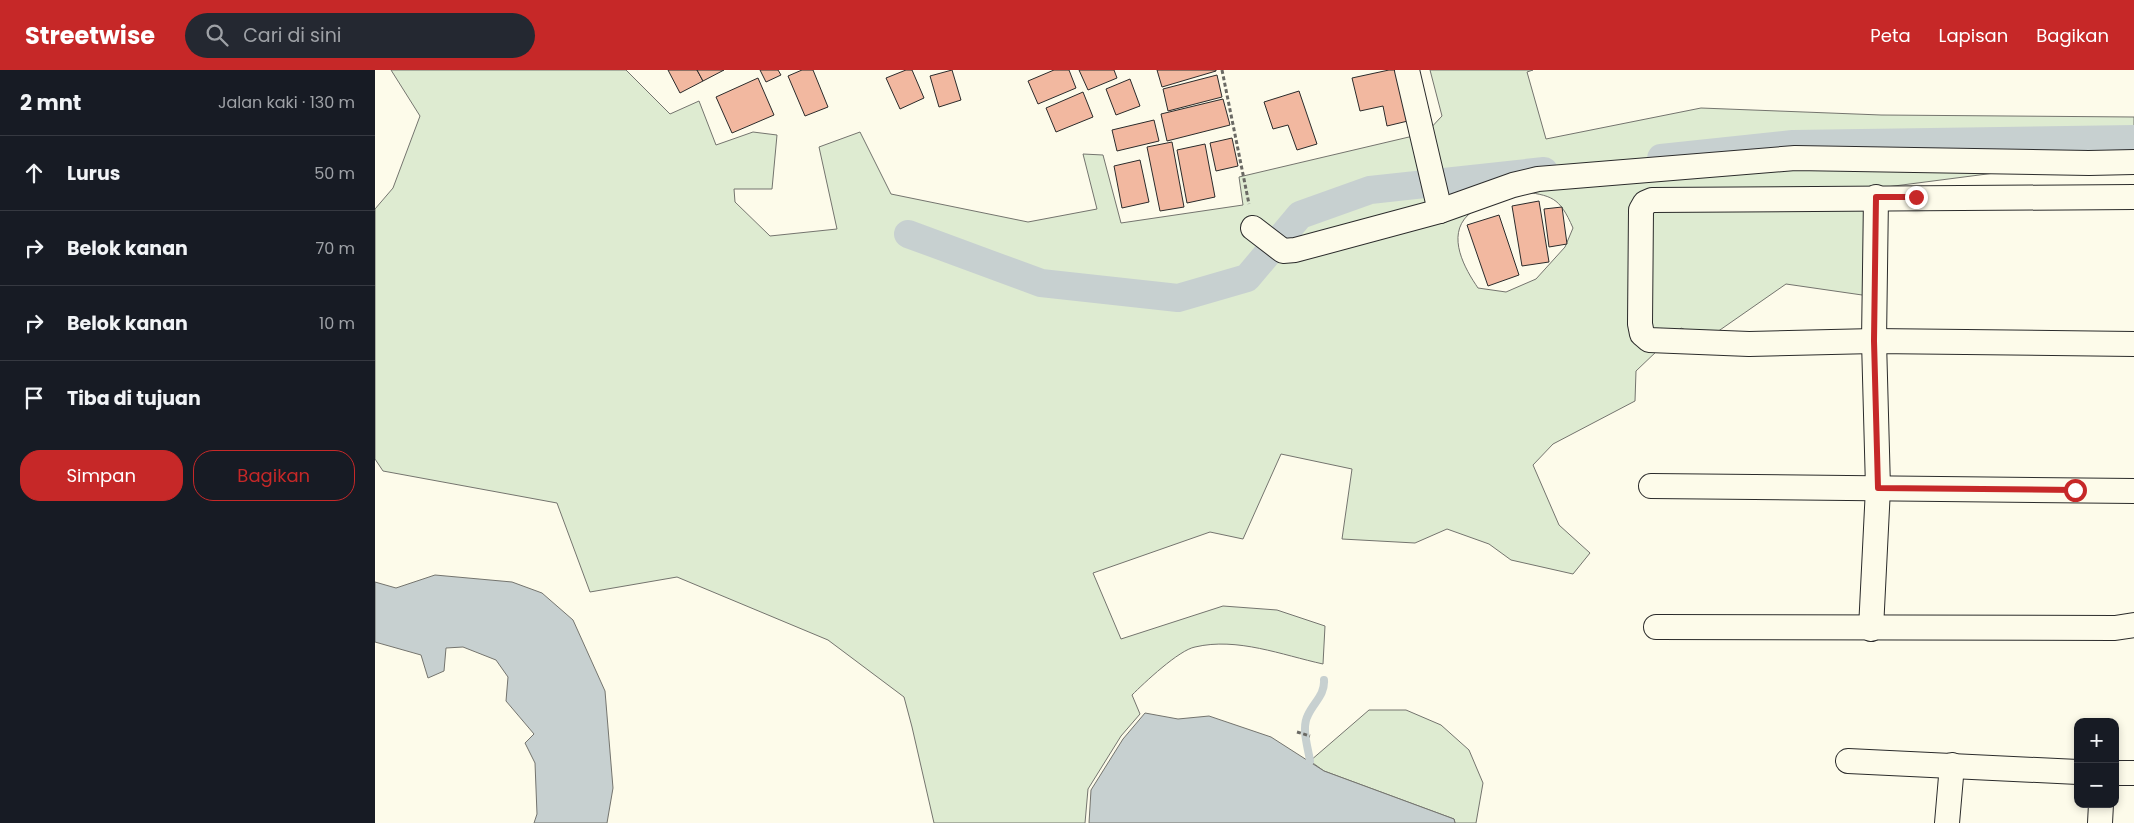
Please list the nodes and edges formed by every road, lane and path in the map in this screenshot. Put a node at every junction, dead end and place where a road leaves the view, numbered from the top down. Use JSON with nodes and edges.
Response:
{"nodes":[{"id":1,"x":1222,"y":70,"type":"edge"},
{"id":2,"x":1407,"y":70,"type":"edge"},
{"id":3,"x":2134,"y":162,"type":"edge"},
{"id":4,"x":1876,"y":197,"type":"junction"},
{"id":5,"x":2134,"y":197,"type":"edge"},
{"id":6,"x":1438,"y":206,"type":"junction"},
{"id":7,"x":1253,"y":228,"type":"joint"},
{"id":8,"x":1874,"y":341,"type":"junction"},
{"id":9,"x":2134,"y":344,"type":"edge"},
{"id":10,"x":1651,"y":486,"type":"dead end"},
{"id":11,"x":1878,"y":488,"type":"junction"},
{"id":12,"x":2134,"y":491,"type":"edge"},
{"id":13,"x":2134,"y":625,"type":"edge"},
{"id":14,"x":1655,"y":627,"type":"dead end"},
{"id":15,"x":1871,"y":629,"type":"junction"},
{"id":16,"x":1297,"y":732,"type":"dead end"},
{"id":17,"x":1310,"y":736,"type":"dead end"},
{"id":18,"x":1848,"y":761,"type":"dead end"},
{"id":19,"x":1952,"y":766,"type":"junction"},
{"id":20,"x":2074,"y":772,"type":"edge"},
{"id":21,"x":2119,"y":773,"type":"edge"},
{"id":22,"x":2134,"y":773,"type":"edge"},
{"id":23,"x":2101,"y":808,"type":"edge"},
{"id":24,"x":1947,"y":823,"type":"edge"},
{"id":25,"x":2100,"y":823,"type":"edge"}],
"edges":[{"from":1,"to":7,"type":"path"},
{"from":2,"to":6,"type":"street"},
{"from":3,"to":6,"type":"street"},
{"from":4,"to":5,"type":"street"},
{"from":4,"to":8,"type":"street"},
{"from":4,"to":8,"type":"street"},
{"from":6,"to":7,"type":"street"},
{"from":8,"to":9,"type":"street"},
{"from":8,"to":11,"type":"street"},
{"from":10,"to":11,"type":"street"},
{"from":11,"to":12,"type":"street"},
{"from":11,"to":15,"type":"street"},
{"from":13,"to":15,"type":"street"},
{"from":14,"to":15,"type":"street"},
{"from":16,"to":17,"type":"path"},
{"from":18,"to":19,"type":"street"},
{"from":19,"to":20,"type":"street"},
{"from":19,"to":24,"type":"street"},
{"from":21,"to":22,"type":"street"},
{"from":23,"to":25,"type":"street"}]}
